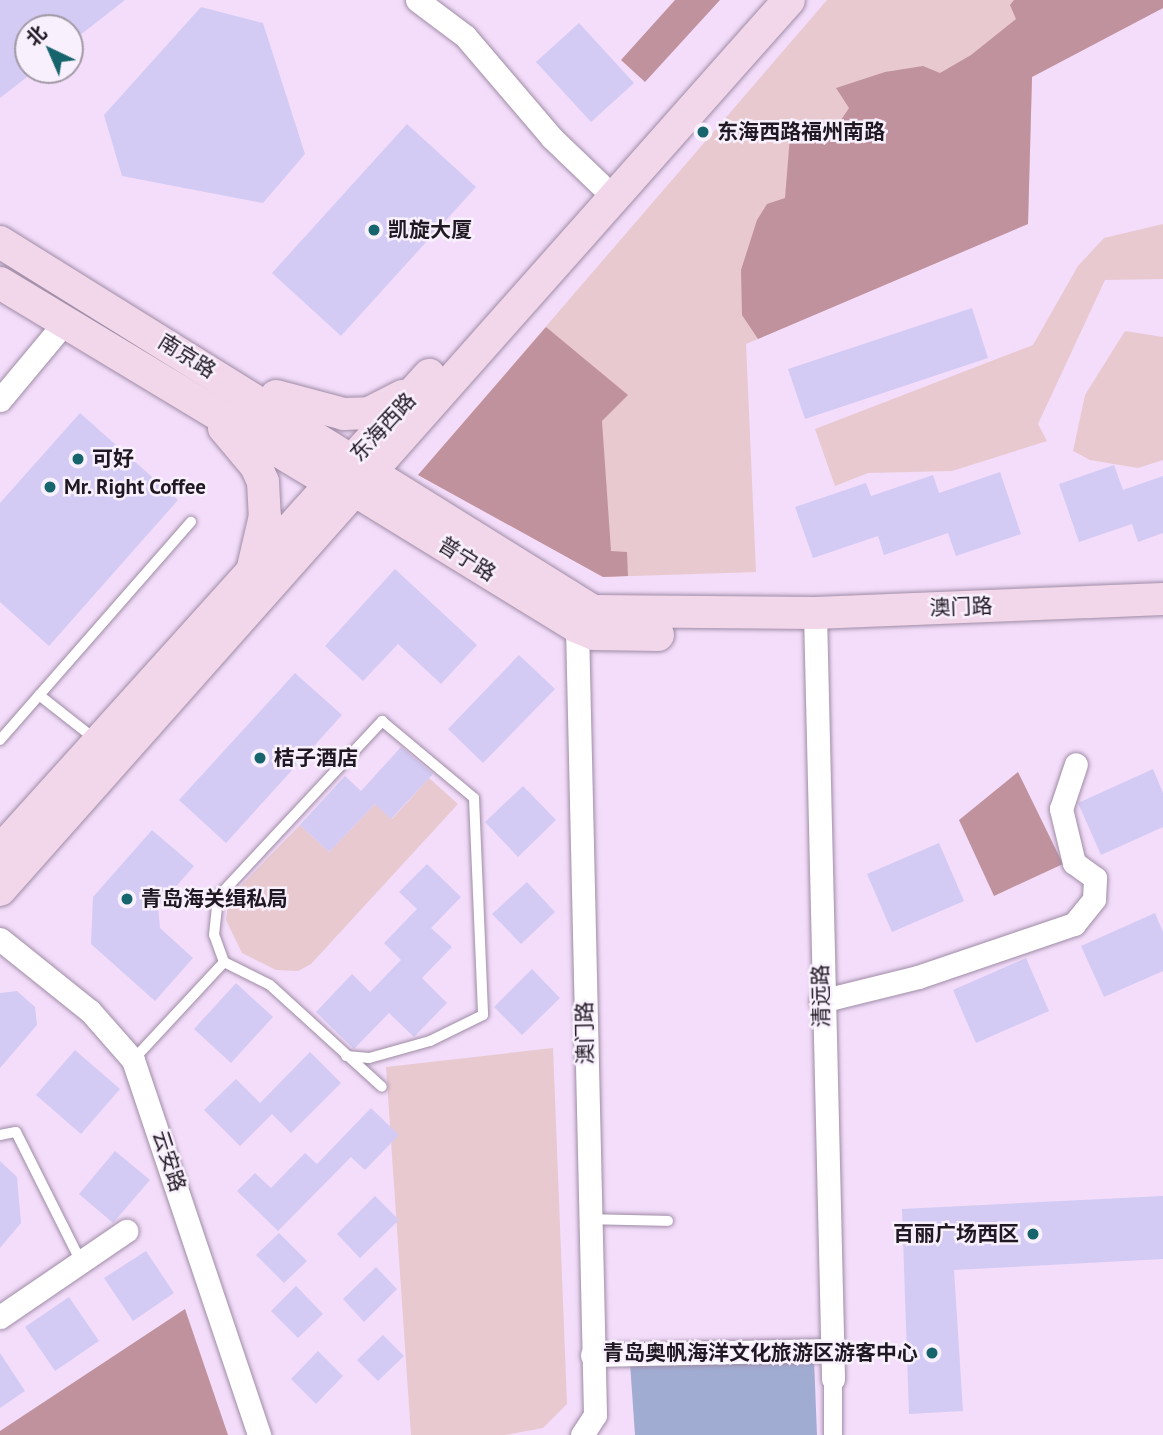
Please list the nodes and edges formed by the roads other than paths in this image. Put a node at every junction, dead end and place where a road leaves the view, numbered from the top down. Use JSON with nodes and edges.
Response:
{"nodes":[{"id":1,"x":416,"y":0,"type":"edge"},
{"id":2,"x":763,"y":0,"type":"edge"},
{"id":3,"x":789,"y":0,"type":"edge"},
{"id":4,"x":600,"y":184,"type":"junction"},
{"id":5,"x":0,"y":242,"type":"edge"},
{"id":6,"x":0,"y":283,"type":"edge"},
{"id":7,"x":65,"y":322,"type":"junction"},
{"id":8,"x":222,"y":377,"type":"junction"},
{"id":9,"x":419,"y":386,"type":"junction"},
{"id":10,"x":0,"y":400,"type":"edge"},
{"id":11,"x":204,"y":407,"type":"junction"},
{"id":12,"x":353,"y":477,"type":"junction"},
{"id":13,"x":191,"y":522,"type":"dead end"},
{"id":14,"x":245,"y":583,"type":"junction"},
{"id":15,"x":1163,"y":599,"type":"edge"},
{"id":16,"x":577,"y":615,"type":"junction"},
{"id":17,"x":1163,"y":619,"type":"edge"},
{"id":18,"x":815,"y":624,"type":"junction"},
{"id":19,"x":39,"y":695,"type":"junction"},
{"id":20,"x":0,"y":740,"type":"edge"},
{"id":21,"x":96,"y":740,"type":"junction"},
{"id":22,"x":1076,"y":764,"type":"dead end"},
{"id":23,"x":7,"y":838,"type":"edge"},
{"id":24,"x":0,"y":890,"type":"edge"},
{"id":25,"x":0,"y":939,"type":"edge"},
{"id":26,"x":224,"y":962,"type":"junction"},
{"id":27,"x":821,"y":1001,"type":"junction"},
{"id":28,"x":346,"y":1056,"type":"junction"},
{"id":29,"x":133,"y":1060,"type":"junction"},
{"id":30,"x":382,"y":1087,"type":"dead end"},
{"id":31,"x":0,"y":1135,"type":"edge"},
{"id":32,"x":588,"y":1219,"type":"junction"},
{"id":33,"x":668,"y":1221,"type":"dead end"},
{"id":34,"x":125,"y":1231,"type":"dead end"},
{"id":35,"x":81,"y":1262,"type":"junction"},
{"id":36,"x":0,"y":1317,"type":"edge"},
{"id":37,"x":831,"y":1349,"type":"junction"},
{"id":38,"x":593,"y":1355,"type":"junction"},
{"id":39,"x":833,"y":1379,"type":"joint"},
{"id":40,"x":259,"y":1435,"type":"edge"},
{"id":41,"x":582,"y":1435,"type":"edge"},
{"id":42,"x":833,"y":1435,"type":"edge"}],
"edges":[{"from":1,"to":4,"type":"street"},
{"from":2,"to":4,"type":"main road","name":"东海西路"},
{"from":3,"to":12,"type":"main road","name":"东海西路"},
{"from":4,"to":9,"type":"main road","name":"东海西路"},
{"from":5,"to":8,"type":"main road","name":"南京路"},
{"from":6,"to":7,"type":"main road","name":"南京路"},
{"from":7,"to":10,"type":"street"},
{"from":7,"to":11,"type":"main road","name":"南京路"},
{"from":8,"to":9,"type":"main road"},
{"from":8,"to":12,"type":"main road","name":"南京路"},
{"from":9,"to":12,"type":"main road","name":"东海西路"},
{"from":11,"to":12,"type":"main road","name":"南京路"},
{"from":11,"to":14,"type":"main road"},
{"from":12,"to":14,"type":"main road","name":"东海西路"},
{"from":12,"to":16,"type":"main road","name":"普宁路"},
{"from":12,"to":24,"type":"main road","name":"东海西路"},
{"from":13,"to":19,"type":"lane"},
{"from":14,"to":21,"type":"main road","name":"东海西路"},
{"from":15,"to":18,"type":"main road","name":"澳门路"},
{"from":16,"to":18,"type":"main road","name":"澳门路"},
{"from":16,"to":32,"type":"street","name":"澳门路"},
{"from":17,"to":18,"type":"main road","name":"澳门路"},
{"from":18,"to":27,"type":"street","name":"清远路"},
{"from":19,"to":20,"type":"lane"},
{"from":19,"to":21,"type":"lane"},
{"from":21,"to":23,"type":"main road","name":"东海西路"},
{"from":22,"to":27,"type":"street"},
{"from":25,"to":29,"type":"street","name":"云安路"},
{"from":26,"to":28,"type":"lane"},
{"from":26,"to":28,"type":"lane"},
{"from":26,"to":29,"type":"lane"},
{"from":27,"to":37,"type":"street","name":"清远路"},
{"from":28,"to":30,"type":"lane"},
{"from":29,"to":40,"type":"street","name":"云安路"},
{"from":31,"to":35,"type":"lane"},
{"from":32,"to":33,"type":"lane"},
{"from":32,"to":38,"type":"street","name":"澳门路"},
{"from":34,"to":35,"type":"street"},
{"from":35,"to":36,"type":"street"},
{"from":37,"to":38,"type":"street"},
{"from":37,"to":39,"type":"street","name":"清远路"},
{"from":38,"to":41,"type":"street","name":"澳门路"},
{"from":39,"to":42,"type":"street"}]}
